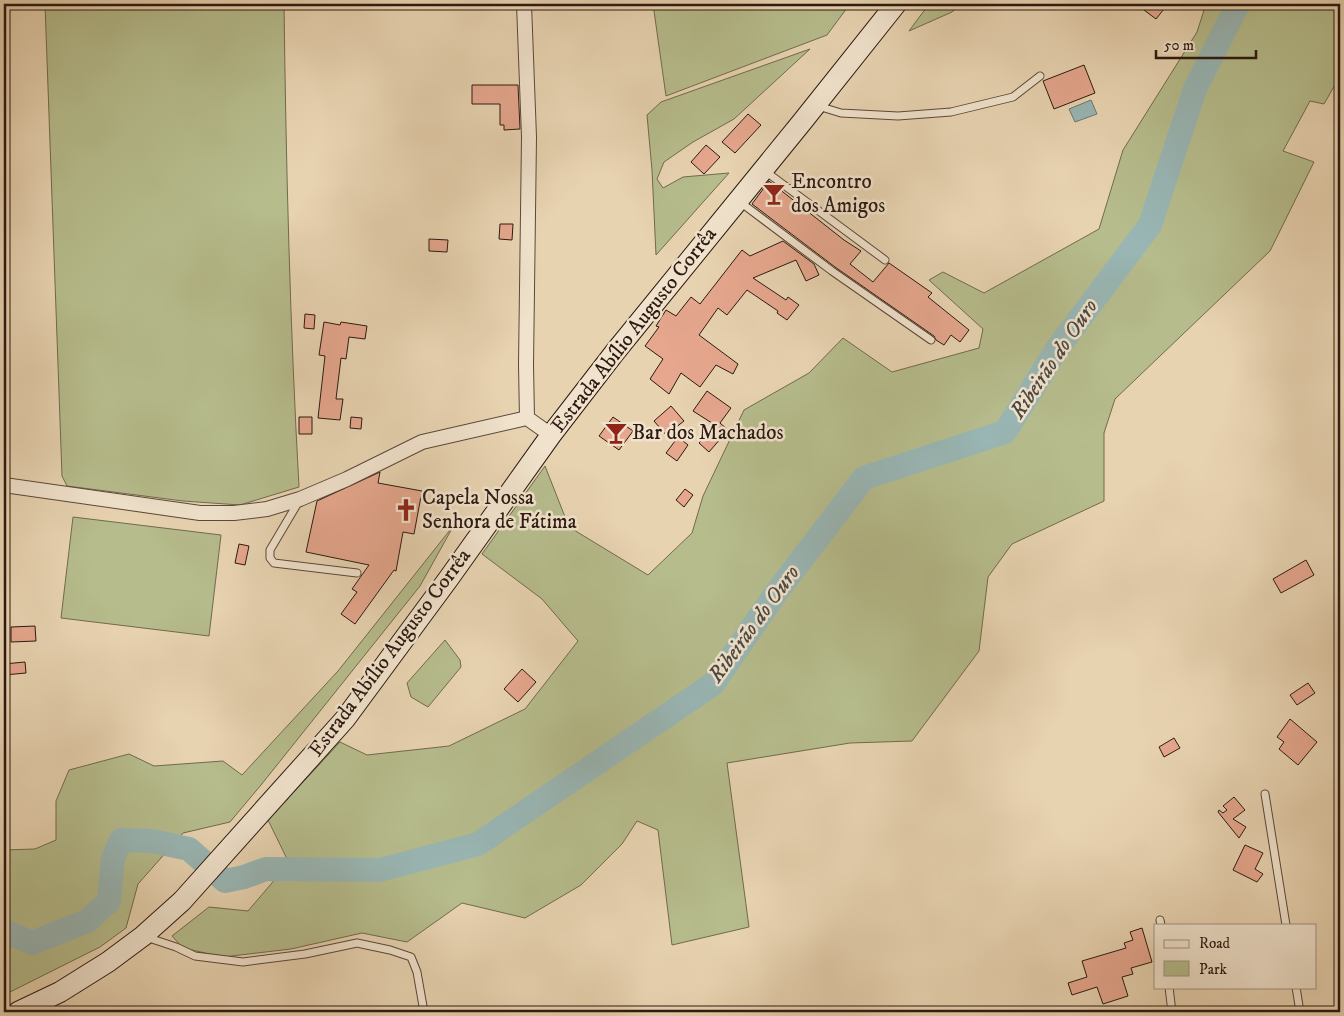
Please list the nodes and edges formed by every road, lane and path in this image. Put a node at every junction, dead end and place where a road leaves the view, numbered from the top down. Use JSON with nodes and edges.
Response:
{"nodes":[{"id":1,"x":524,"y":4,"type":"edge"},
{"id":2,"x":896,"y":4,"type":"edge"},
{"id":3,"x":1040,"y":76,"type":"dead end"},
{"id":4,"x":816,"y":105,"type":"junction"},
{"id":5,"x":763,"y":170,"type":"junction"},
{"id":6,"x":738,"y":200,"type":"junction"},
{"id":7,"x":885,"y":260,"type":"dead end"},
{"id":8,"x":931,"y":340,"type":"dead end"},
{"id":9,"x":527,"y":418,"type":"junction"},
{"id":10,"x":551,"y":435,"type":"junction"},
{"id":11,"x":4,"y":485,"type":"edge"},
{"id":12,"x":300,"y":499,"type":"junction"},
{"id":13,"x":357,"y":573,"type":"dead end"},
{"id":14,"x":1266,"y":794,"type":"dead end"},
{"id":15,"x":1286,"y":924,"type":"edge"},
{"id":16,"x":143,"y":936,"type":"junction"},
{"id":17,"x":1169,"y":988,"type":"edge"},
{"id":18,"x":1296,"y":988,"type":"edge"},
{"id":19,"x":18,"y":1012,"type":"edge"},
{"id":20,"x":424,"y":1012,"type":"edge"},
{"id":21,"x":1172,"y":1012,"type":"edge"},
{"id":22,"x":1300,"y":1012,"type":"edge"}],
"edges":[{"from":1,"to":9,"type":"street"},
{"from":2,"to":4,"type":"main road","name":"Estrada Abílio Augusto Corrêa"},
{"from":3,"to":4,"type":"lane"},
{"from":4,"to":5,"type":"main road","name":"Estrada Abílio Augusto Corrêa"},
{"from":5,"to":6,"type":"main road","name":"Estrada Abílio Augusto Corrêa"},
{"from":5,"to":7,"type":"lane"},
{"from":6,"to":8,"type":"lane"},
{"from":6,"to":10,"type":"main road","name":"Estrada Abílio Augusto Corrêa"},
{"from":9,"to":10,"type":"street"},
{"from":9,"to":12,"type":"street"},
{"from":10,"to":16,"type":"main road","name":"Estrada Abílio Augusto Corrêa"},
{"from":11,"to":12,"type":"street"},
{"from":12,"to":13,"type":"lane"},
{"from":14,"to":15,"type":"lane"},
{"from":16,"to":19,"type":"main road","name":"Estrada Abílio Augusto Corrêa"},
{"from":16,"to":20,"type":"lane"},
{"from":17,"to":21,"type":"lane"},
{"from":18,"to":22,"type":"lane"}]}
